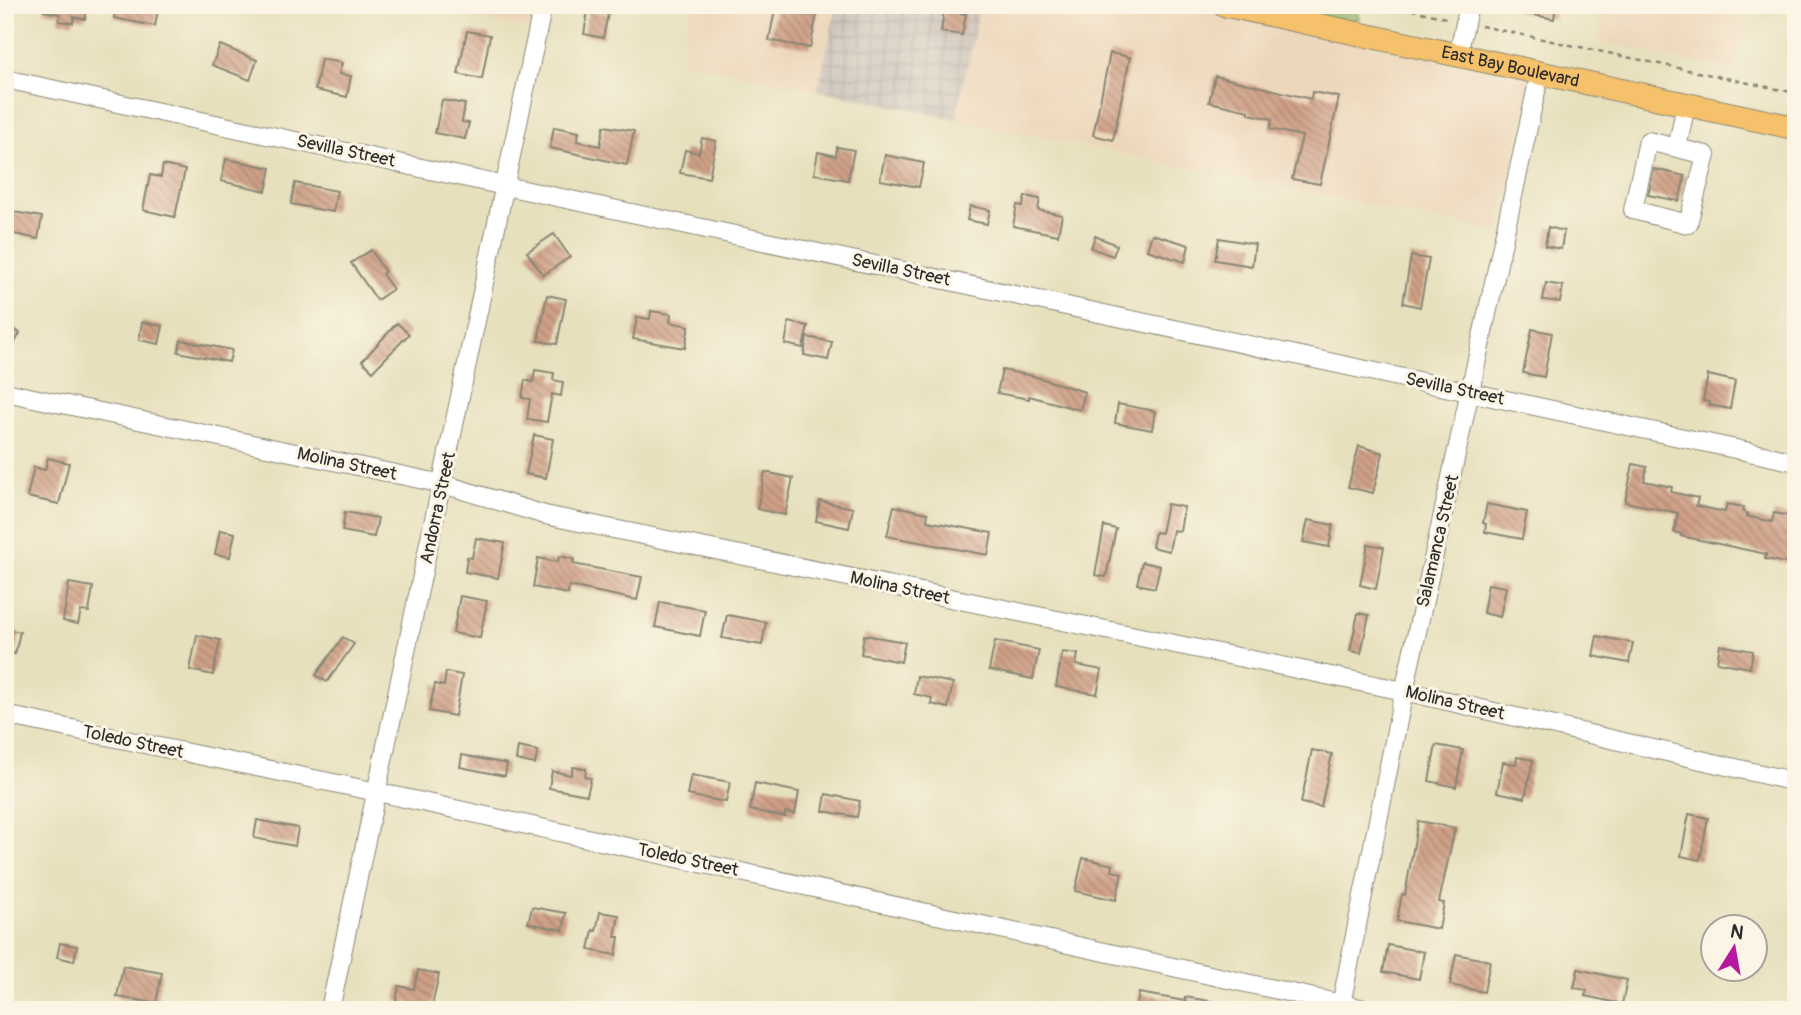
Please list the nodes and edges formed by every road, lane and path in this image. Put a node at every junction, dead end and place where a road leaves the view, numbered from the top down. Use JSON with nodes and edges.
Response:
{"nodes":[{"id":1,"x":543,"y":5,"type":"edge"},
{"id":2,"x":1225,"y":5,"type":"edge"},
{"id":3,"x":1392,"y":5,"type":"edge"},
{"id":4,"x":1467,"y":14,"type":"edge"},
{"id":5,"x":1458,"y":55,"type":"junction"},
{"id":6,"x":1540,"y":73,"type":"junction"},
{"id":7,"x":5,"y":79,"type":"edge"},
{"id":8,"x":1796,"y":93,"type":"edge"},
{"id":9,"x":1686,"y":105,"type":"junction"},
{"id":10,"x":1796,"y":128,"type":"edge"},
{"id":11,"x":1677,"y":148,"type":"junction"},
{"id":12,"x":506,"y":185,"type":"junction"},
{"id":13,"x":5,"y":392,"type":"edge"},
{"id":14,"x":1471,"y":392,"type":"junction"},
{"id":15,"x":1796,"y":462,"type":"edge"},
{"id":16,"x":443,"y":484,"type":"junction"},
{"id":17,"x":1404,"y":691,"type":"junction"},
{"id":18,"x":5,"y":715,"type":"edge"},
{"id":19,"x":1796,"y":782,"type":"edge"},
{"id":20,"x":377,"y":792,"type":"junction"},
{"id":21,"x":1341,"y":1007,"type":"edge"},
{"id":22,"x":330,"y":1010,"type":"edge"},
{"id":23,"x":1369,"y":1010,"type":"edge"}],
"edges":[{"from":1,"to":12,"type":"street","name":"Andorra Street"},
{"from":2,"to":5,"type":"main road","name":"East Bay Boulevard"},
{"from":3,"to":4,"type":"path"},
{"from":4,"to":5,"type":"street"},
{"from":4,"to":8,"type":"path"},
{"from":5,"to":6,"type":"main road","name":"East Bay Boulevard"},
{"from":6,"to":9,"type":"main road","name":"East Bay Boulevard"},
{"from":6,"to":14,"type":"street","name":"Salamanca Street"},
{"from":7,"to":12,"type":"street","name":"Sevilla Street"},
{"from":9,"to":10,"type":"main road","name":"East Bay Boulevard"},
{"from":9,"to":11,"type":"street"},
{"from":11,"to":11,"type":"street"},
{"from":12,"to":14,"type":"street","name":"Sevilla Street"},
{"from":12,"to":16,"type":"street","name":"Andorra Street"},
{"from":13,"to":16,"type":"street","name":"Molina Street"},
{"from":14,"to":15,"type":"street","name":"Sevilla Street"},
{"from":14,"to":17,"type":"street","name":"Salamanca Street"},
{"from":16,"to":17,"type":"street","name":"Molina Street"},
{"from":16,"to":20,"type":"street","name":"Andorra Street"},
{"from":17,"to":19,"type":"street","name":"Molina Street"},
{"from":17,"to":21,"type":"street","name":"Salamanca Street"},
{"from":18,"to":20,"type":"street","name":"Toledo Street"},
{"from":20,"to":21,"type":"street","name":"Toledo Street"},
{"from":20,"to":22,"type":"street","name":"Andorra Street"},
{"from":21,"to":23,"type":"street","name":"Toledo Street"}]}
